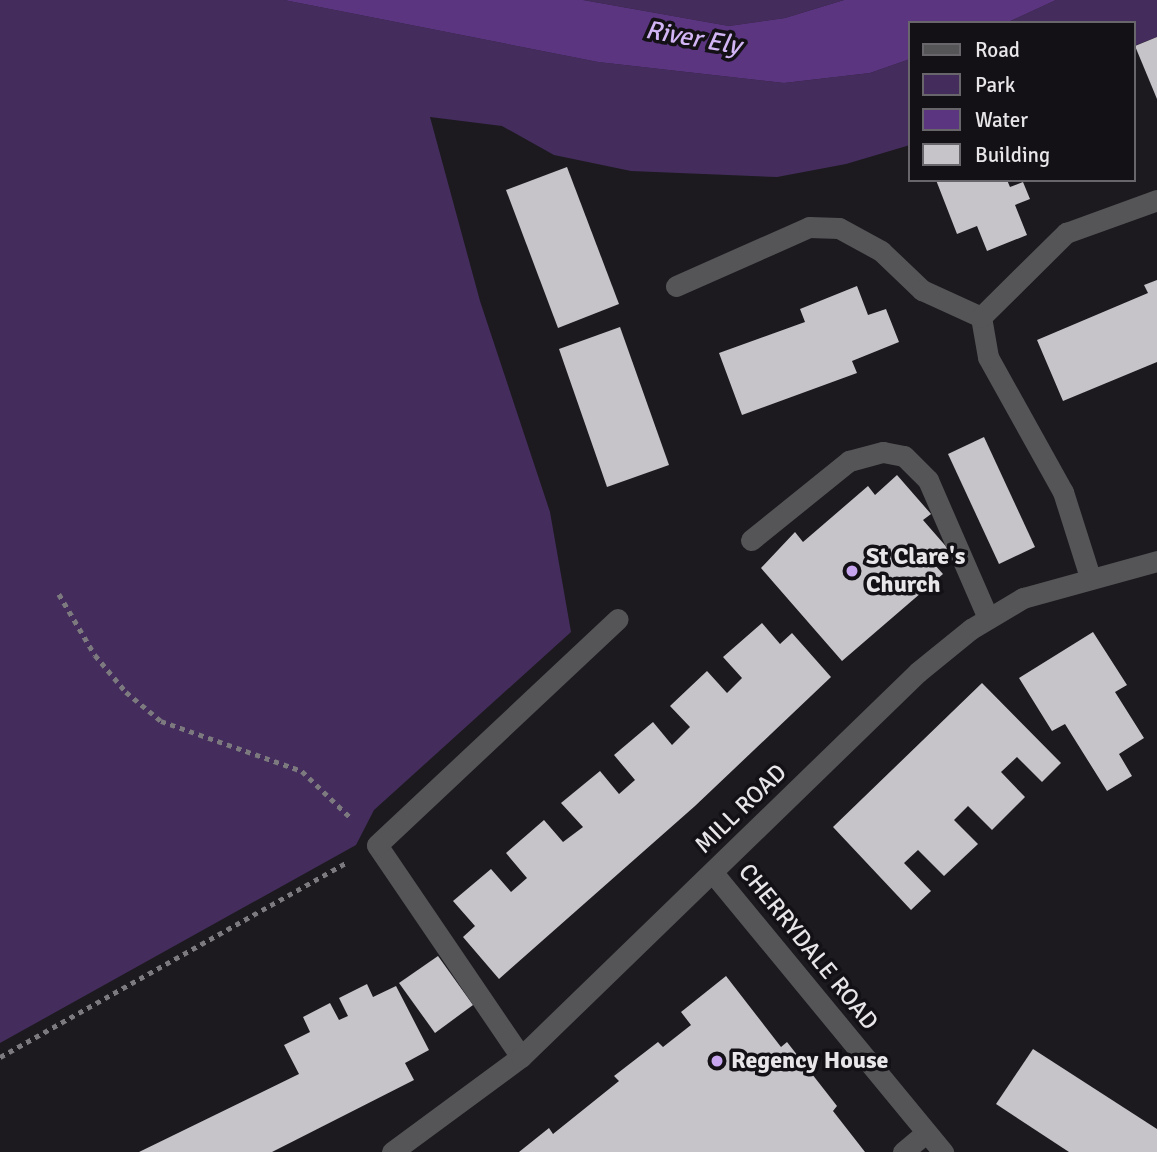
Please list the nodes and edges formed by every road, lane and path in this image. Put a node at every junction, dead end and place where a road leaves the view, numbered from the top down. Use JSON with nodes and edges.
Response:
{"nodes":[{"id":1,"x":1157,"y":200,"type":"edge"},
{"id":2,"x":676,"y":286,"type":"dead end"},
{"id":3,"x":981,"y":317,"type":"junction"},
{"id":4,"x":751,"y":540,"type":"dead end"},
{"id":5,"x":1157,"y":561,"type":"edge"},
{"id":6,"x":1090,"y":577,"type":"junction"},
{"id":7,"x":59,"y":594,"type":"dead end"},
{"id":8,"x":988,"y":618,"type":"junction"},
{"id":9,"x":618,"y":619,"type":"dead end"},
{"id":10,"x":377,"y":845,"type":"junction"},
{"id":11,"x":713,"y":873,"type":"junction"},
{"id":12,"x":0,"y":1057,"type":"edge"},
{"id":13,"x":521,"y":1057,"type":"junction"},
{"id":14,"x":926,"y":1133,"type":"junction"},
{"id":15,"x":392,"y":1152,"type":"edge"},
{"id":16,"x":903,"y":1152,"type":"edge"},
{"id":17,"x":943,"y":1152,"type":"edge"}],
"edges":[{"from":1,"to":3,"type":"street"},
{"from":2,"to":3,"type":"street"},
{"from":3,"to":6,"type":"street"},
{"from":4,"to":8,"type":"street"},
{"from":5,"to":6,"type":"street","name":"MILL ROAD"},
{"from":6,"to":8,"type":"street","name":"MILL ROAD"},
{"from":7,"to":10,"type":"path"},
{"from":8,"to":11,"type":"street","name":"MILL ROAD"},
{"from":9,"to":10,"type":"street"},
{"from":10,"to":12,"type":"path"},
{"from":10,"to":13,"type":"street"},
{"from":11,"to":13,"type":"street","name":"MILL ROAD"},
{"from":11,"to":14,"type":"street","name":"CHERRYDALE ROAD"},
{"from":13,"to":15,"type":"street","name":"MILL ROAD"},
{"from":14,"to":16,"type":"street"},
{"from":14,"to":17,"type":"street","name":"CHERRYDALE ROAD"}]}
